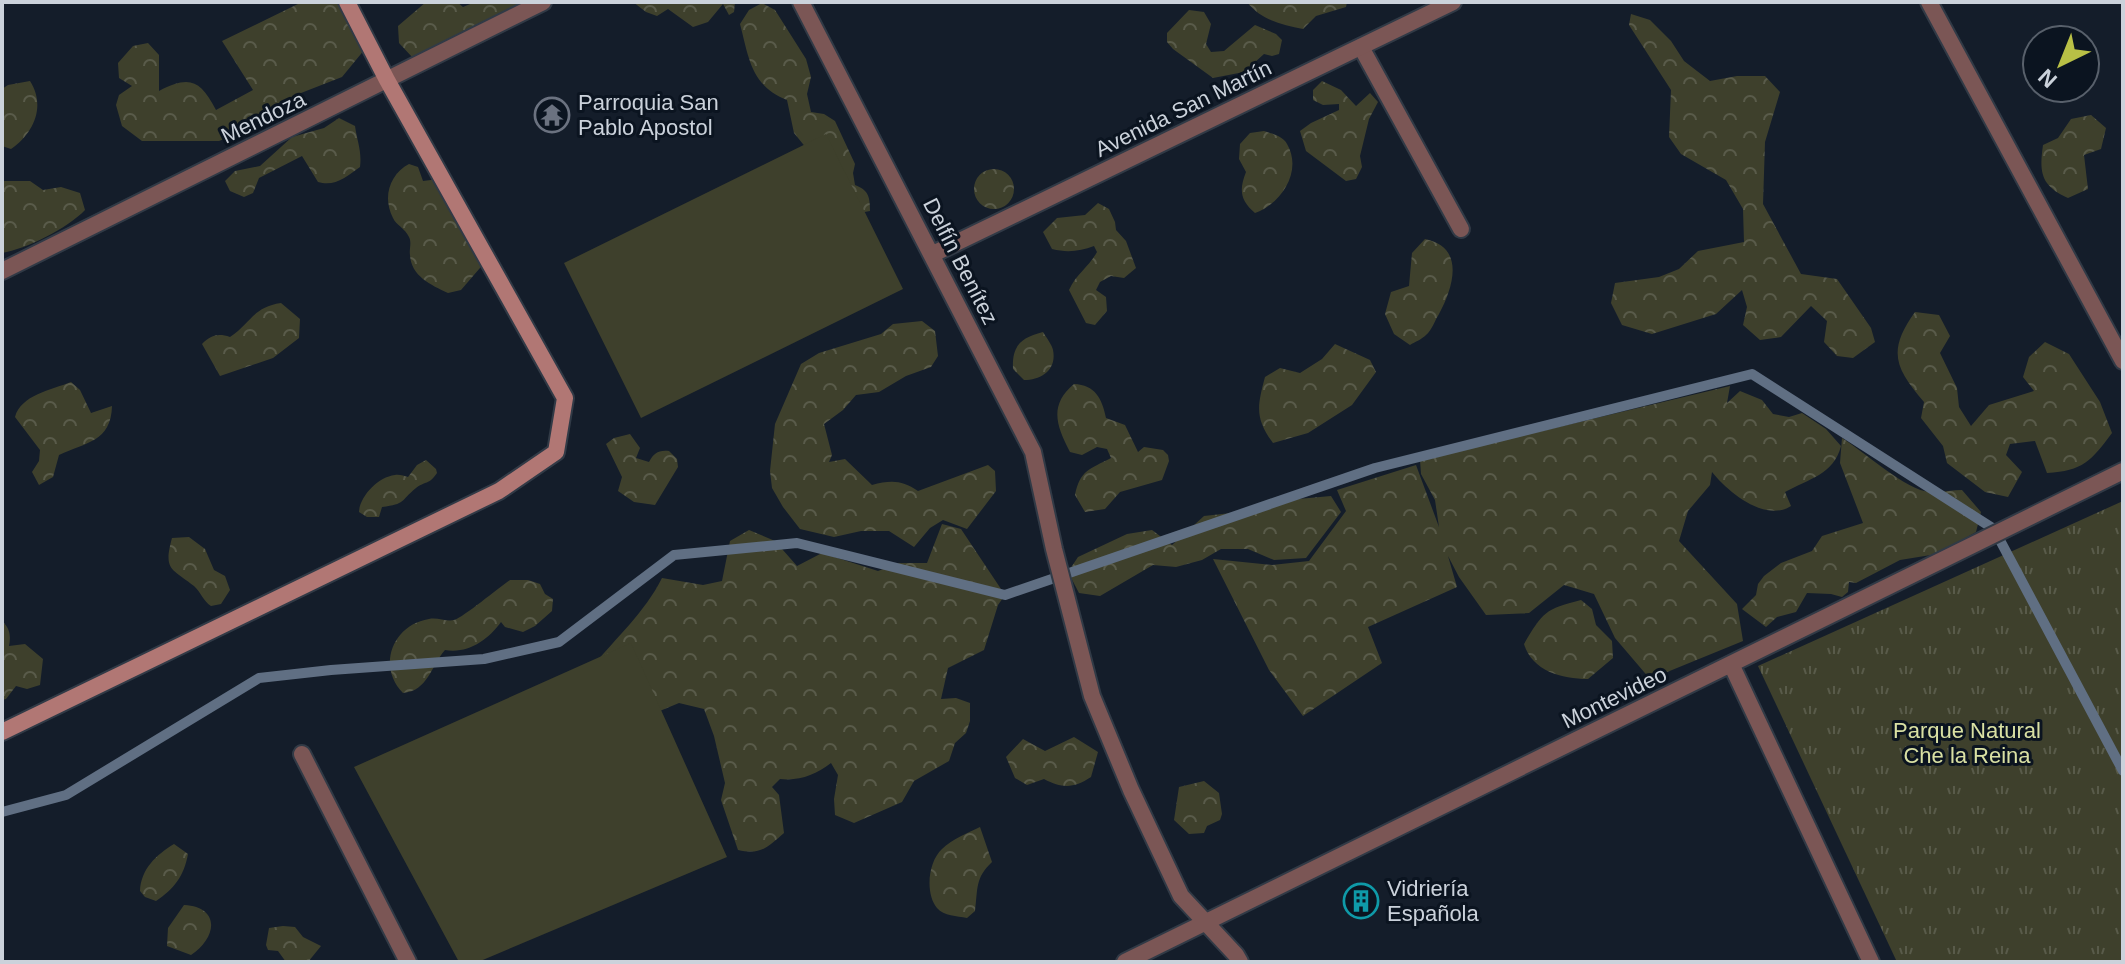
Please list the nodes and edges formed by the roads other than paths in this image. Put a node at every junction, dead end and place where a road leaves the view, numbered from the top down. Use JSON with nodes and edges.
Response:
{"nodes":[{"id":1,"x":347,"y":2,"type":"edge"},
{"id":2,"x":543,"y":2,"type":"edge"},
{"id":3,"x":801,"y":2,"type":"edge"},
{"id":4,"x":1453,"y":2,"type":"edge"},
{"id":5,"x":1929,"y":2,"type":"edge"},
{"id":6,"x":1361,"y":47,"type":"junction"},
{"id":7,"x":387,"y":80,"type":"junction"},
{"id":8,"x":1461,"y":229,"type":"dead end"},
{"id":9,"x":933,"y":254,"type":"junction"},
{"id":10,"x":2,"y":271,"type":"edge"},
{"id":11,"x":2123,"y":361,"type":"edge"},
{"id":12,"x":2123,"y":471,"type":"edge"},
{"id":13,"x":1731,"y":664,"type":"junction"},
{"id":14,"x":2,"y":732,"type":"edge"},
{"id":15,"x":302,"y":754,"type":"dead end"},
{"id":16,"x":1206,"y":922,"type":"junction"},
{"id":17,"x":408,"y":962,"type":"edge"},
{"id":18,"x":1125,"y":962,"type":"edge"},
{"id":19,"x":1240,"y":962,"type":"edge"},
{"id":20,"x":1871,"y":962,"type":"edge"}],
"edges":[{"from":1,"to":7,"type":"street"},
{"from":2,"to":7,"type":"street","name":"Mendoza"},
{"from":3,"to":9,"type":"street","name":"Delfín Benítez"},
{"from":4,"to":6,"type":"street","name":"Avenida San Martín"},
{"from":5,"to":11,"type":"street"},
{"from":6,"to":8,"type":"street"},
{"from":6,"to":9,"type":"street","name":"Avenida San Martín"},
{"from":7,"to":10,"type":"street","name":"Mendoza"},
{"from":7,"to":14,"type":"street"},
{"from":9,"to":16,"type":"street","name":"Delfín Benítez"},
{"from":12,"to":13,"type":"street","name":"Montevideo"},
{"from":13,"to":16,"type":"street","name":"Montevideo"},
{"from":13,"to":20,"type":"street"},
{"from":15,"to":17,"type":"street"},
{"from":16,"to":18,"type":"street","name":"Montevideo"},
{"from":16,"to":19,"type":"street"}]}
